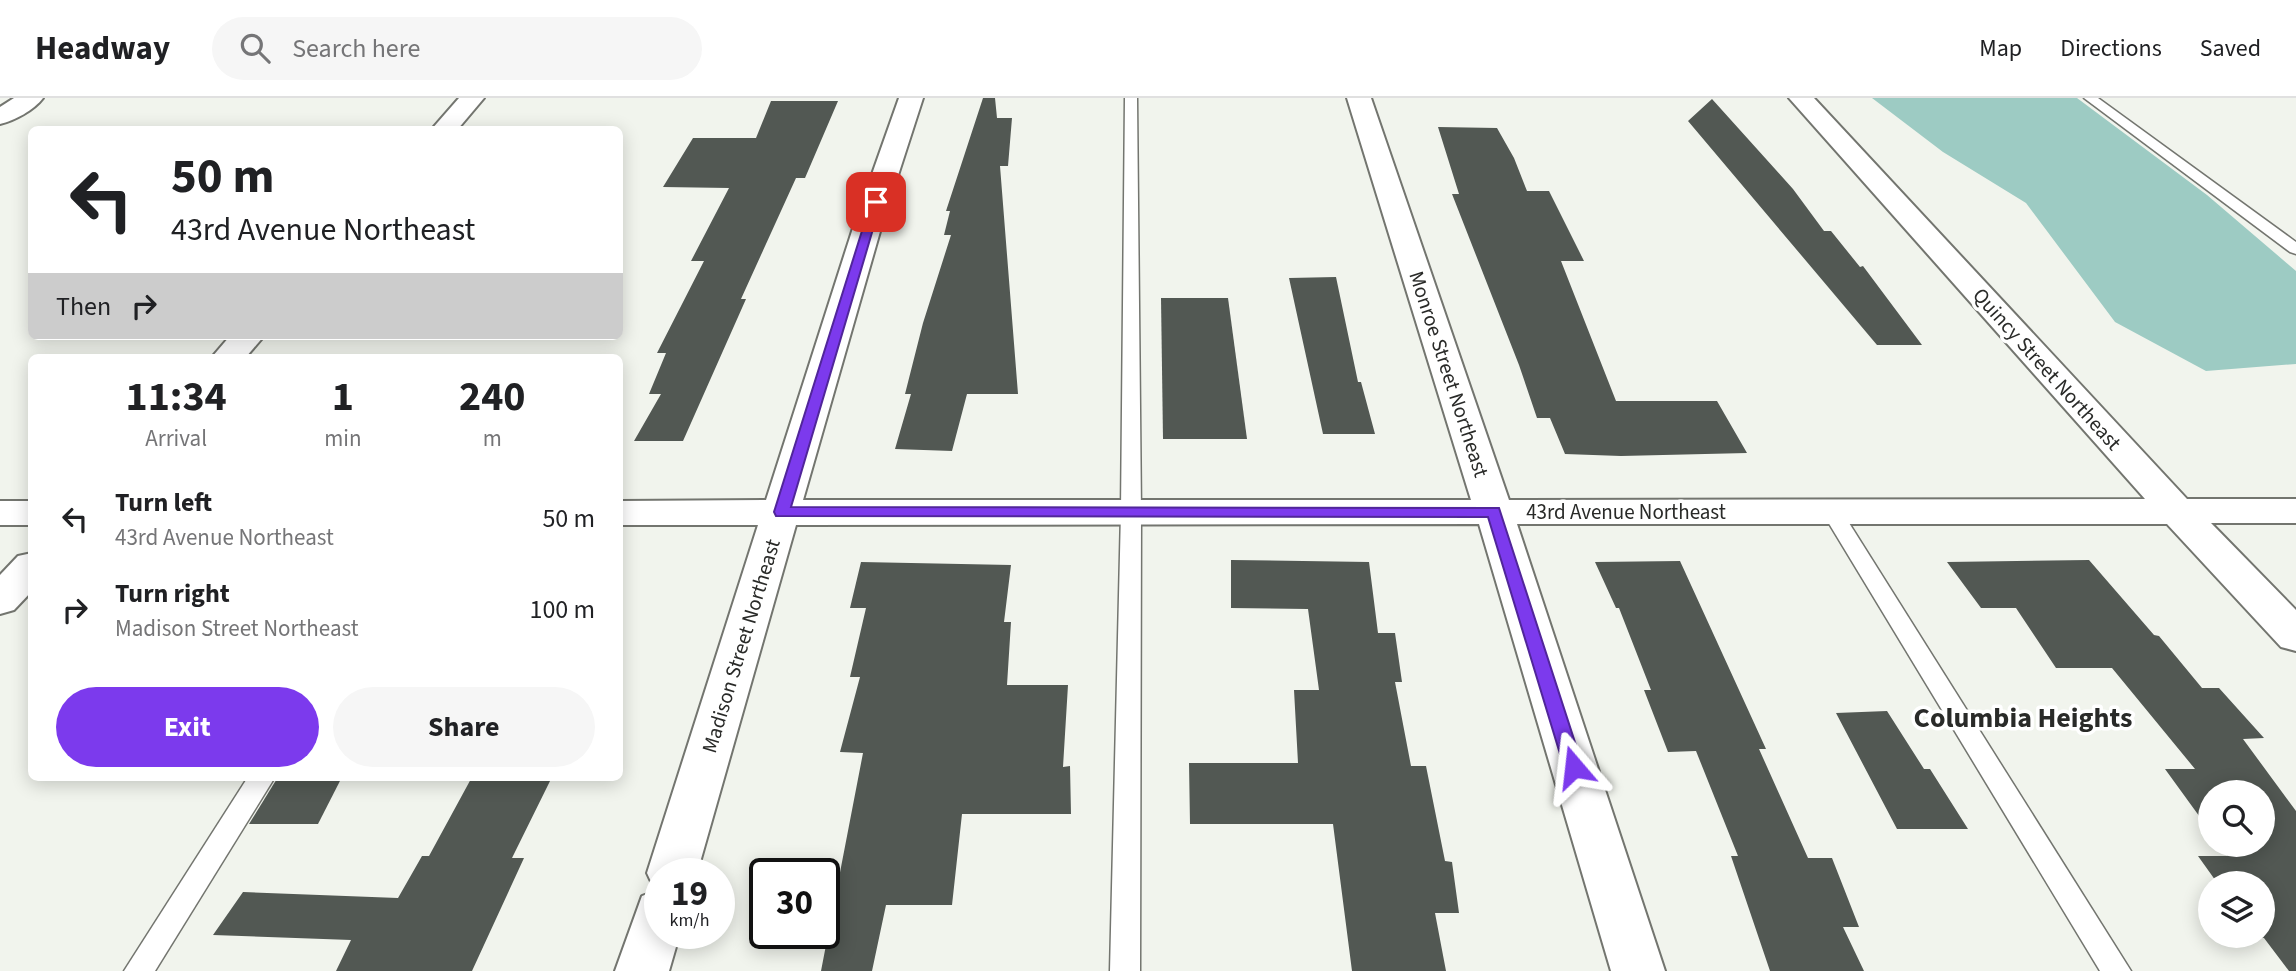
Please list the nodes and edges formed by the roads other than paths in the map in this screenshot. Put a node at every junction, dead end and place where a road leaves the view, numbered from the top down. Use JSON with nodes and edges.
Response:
{"nodes":[{"id":1,"x":31,"y":98,"type":"edge"},
{"id":2,"x":472,"y":98,"type":"edge"},
{"id":3,"x":911,"y":98,"type":"edge"},
{"id":4,"x":1131,"y":98,"type":"edge"},
{"id":5,"x":1359,"y":98,"type":"edge"},
{"id":6,"x":1801,"y":98,"type":"edge"},
{"id":7,"x":2090,"y":98,"type":"edge"},
{"id":8,"x":0,"y":117,"type":"edge"},
{"id":9,"x":447,"y":126,"type":"edge"},
{"id":10,"x":2296,"y":249,"type":"edge"},
{"id":11,"x":244,"y":340,"type":"edge"},
{"id":12,"x":232,"y":354,"type":"edge"},
{"id":13,"x":2177,"y":511,"type":"junction"},
{"id":14,"x":2296,"y":511,"type":"edge"},
{"id":15,"x":782,"y":512,"type":"junction"},
{"id":16,"x":1131,"y":512,"type":"junction"},
{"id":17,"x":1494,"y":512,"type":"junction"},
{"id":18,"x":1832,"y":512,"type":"junction"},
{"id":19,"x":0,"y":513,"type":"edge"},
{"id":20,"x":28,"y":513,"type":"edge"},
{"id":21,"x":623,"y":513,"type":"edge"},
{"id":22,"x":28,"y":570,"type":"edge"},
{"id":23,"x":0,"y":600,"type":"edge"},
{"id":24,"x":2296,"y":636,"type":"edge"},
{"id":25,"x":259,"y":781,"type":"edge"},
{"id":26,"x":677,"y":858,"type":"edge"},
{"id":27,"x":649,"y":949,"type":"edge"},
{"id":28,"x":139,"y":971,"type":"edge"},
{"id":29,"x":642,"y":971,"type":"edge"},
{"id":30,"x":1125,"y":971,"type":"edge"},
{"id":31,"x":1637,"y":971,"type":"edge"},
{"id":32,"x":2116,"y":971,"type":"edge"}],
"edges":[{"from":1,"to":8,"type":"street"},
{"from":2,"to":9,"type":"street"},
{"from":3,"to":15,"type":"street","name":"Madison Street Northeast"},
{"from":4,"to":16,"type":"lane"},
{"from":5,"to":17,"type":"street","name":"Monroe Street Northeast"},
{"from":6,"to":13,"type":"street","name":"Quincy Street Northeast"},
{"from":7,"to":10,"type":"lane"},
{"from":11,"to":12,"type":"street"},
{"from":13,"to":14,"type":"street","name":"43rd Avenue Northeast"},
{"from":13,"to":18,"type":"street","name":"43rd Avenue Northeast"},
{"from":13,"to":24,"type":"street","name":"Quincy Street Northeast"},
{"from":15,"to":16,"type":"street","name":"43rd Avenue Northeast"},
{"from":15,"to":21,"type":"street","name":"43rd Avenue Northeast"},
{"from":15,"to":26,"type":"street","name":"Madison Street Northeast"},
{"from":16,"to":17,"type":"street","name":"43rd Avenue Northeast"},
{"from":16,"to":30,"type":"lane"},
{"from":17,"to":18,"type":"street","name":"43rd Avenue Northeast"},
{"from":17,"to":31,"type":"street","name":"Monroe Street Northeast"},
{"from":18,"to":32,"type":"lane"},
{"from":19,"to":20,"type":"street"},
{"from":22,"to":23,"type":"street"},
{"from":25,"to":28,"type":"lane"},
{"from":27,"to":29,"type":"street"}]}
